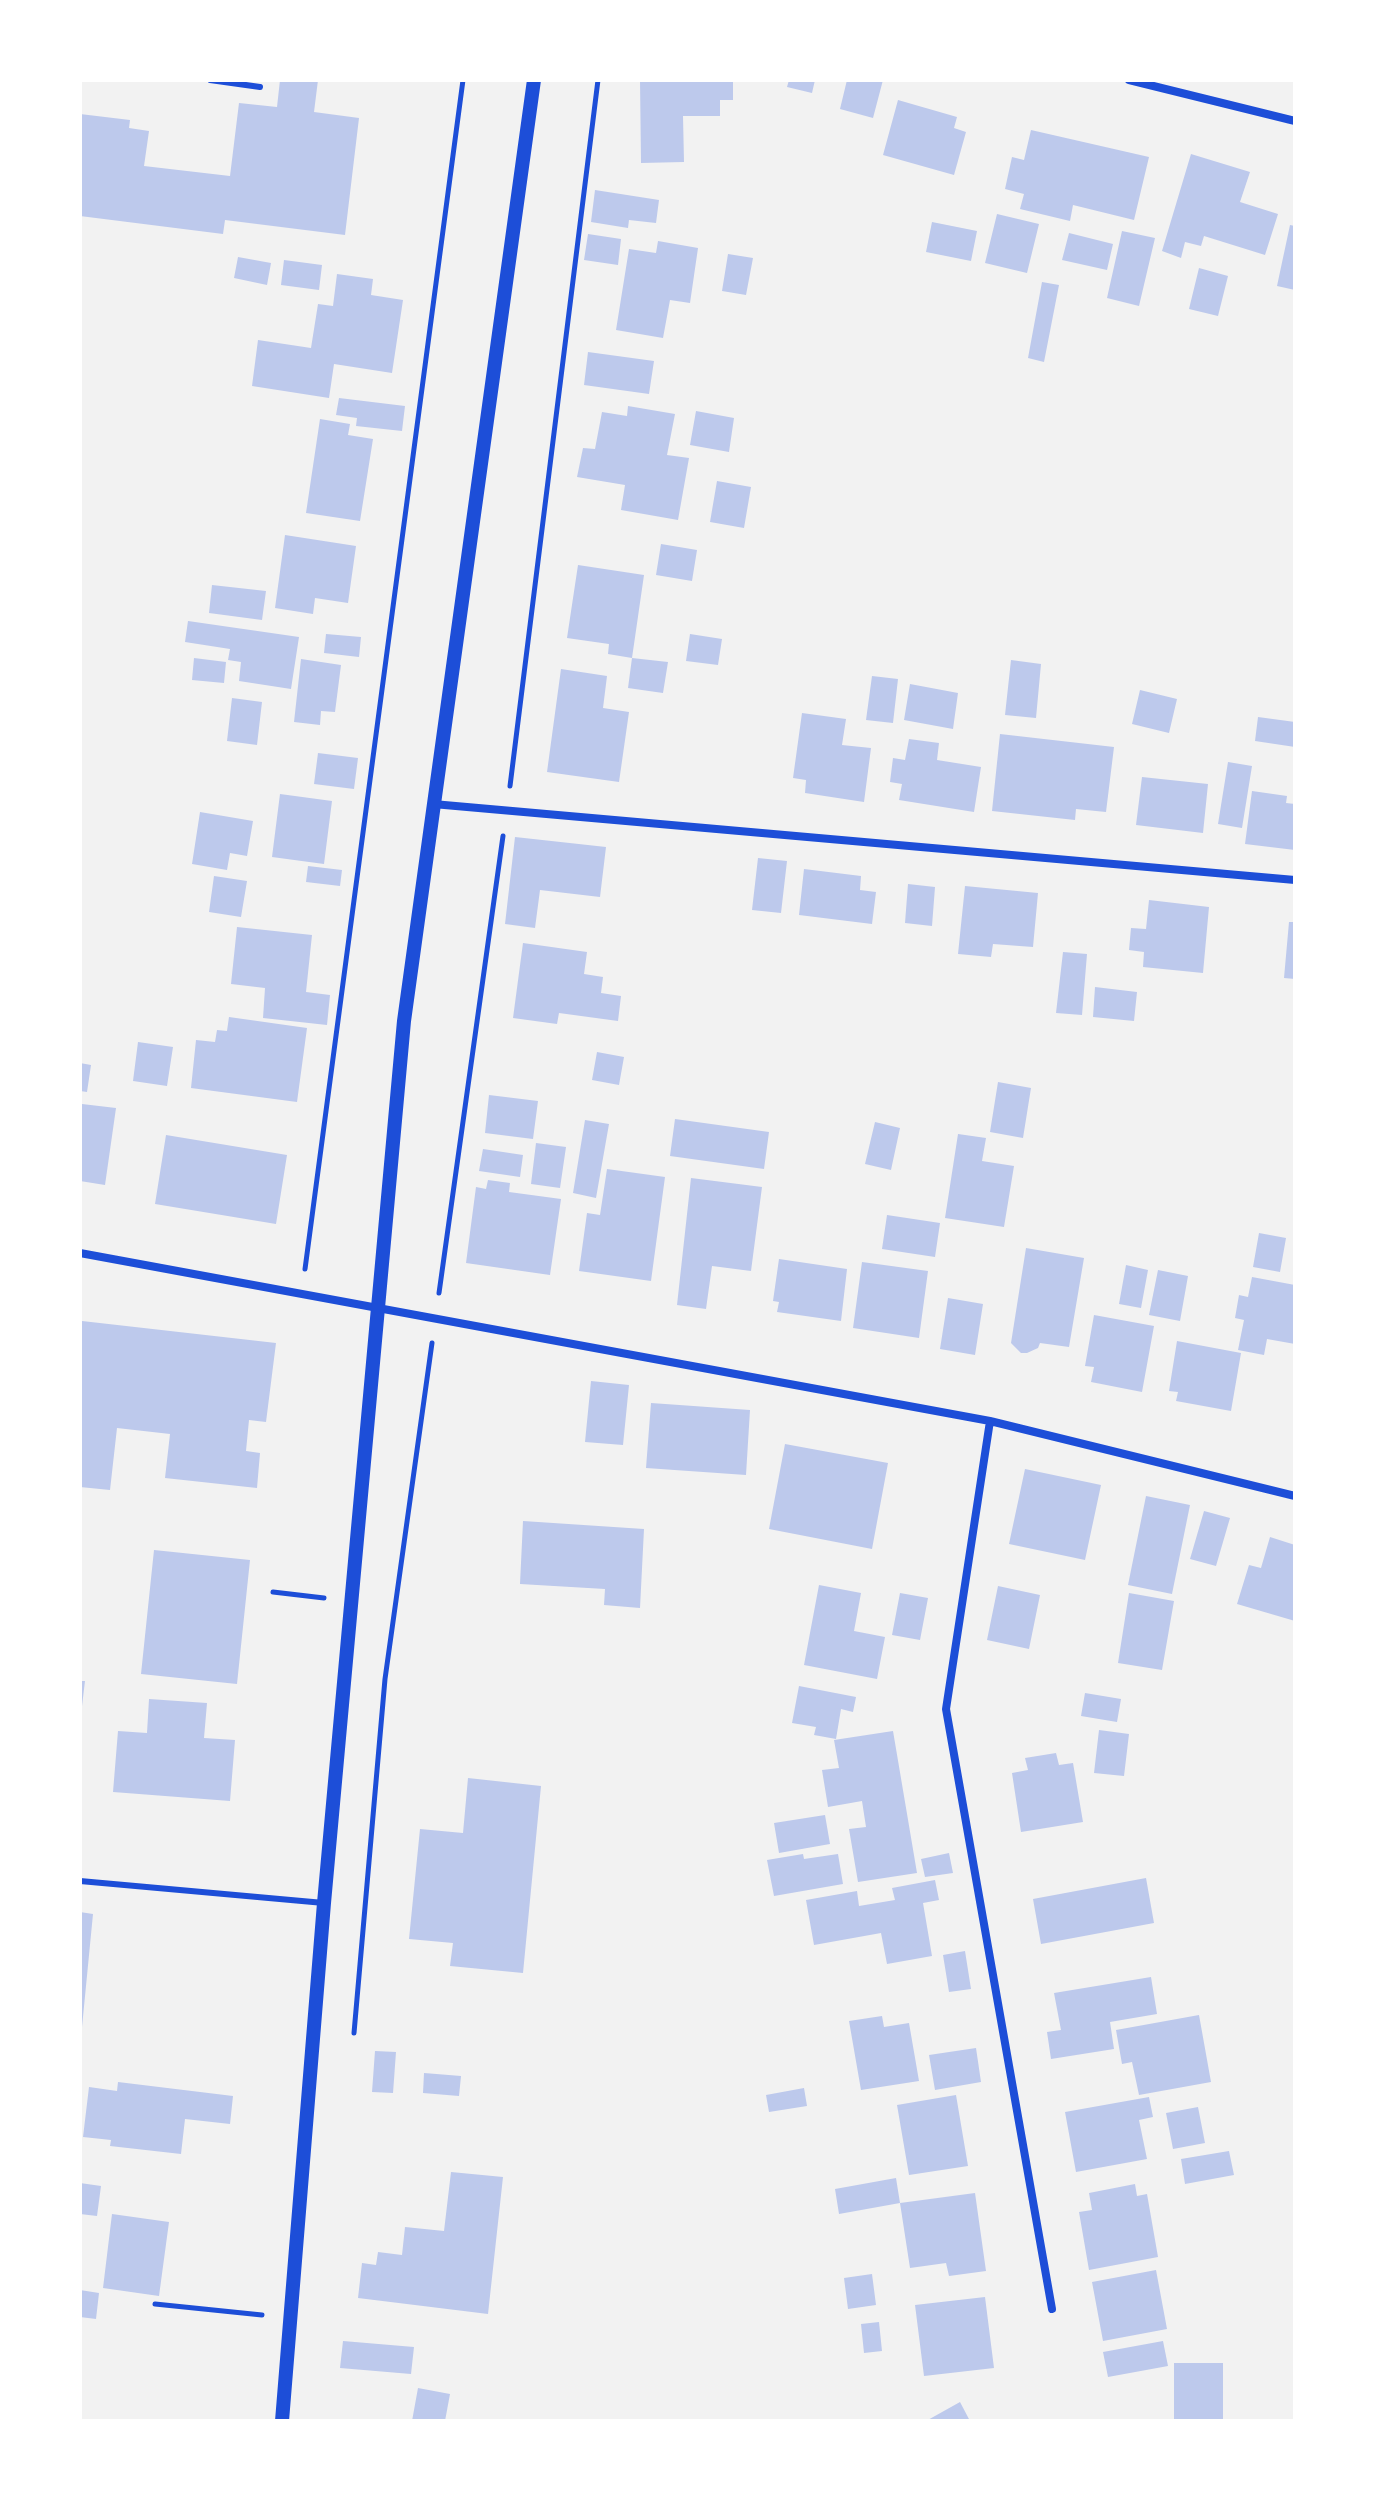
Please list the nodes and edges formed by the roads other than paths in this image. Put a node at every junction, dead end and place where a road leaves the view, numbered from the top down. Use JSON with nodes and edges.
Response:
{"nodes":[{"id":1,"x":210,"y":80,"type":"edge"},
{"id":2,"x":534,"y":80,"type":"edge"},
{"id":3,"x":1129,"y":80,"type":"edge"},
{"id":4,"x":260,"y":87,"type":"dead end"},
{"id":5,"x":1295,"y":121,"type":"edge"},
{"id":6,"x":433,"y":804,"type":"junction"},
{"id":7,"x":1295,"y":880,"type":"edge"},
{"id":8,"x":80,"y":1253,"type":"edge"},
{"id":9,"x":377,"y":1308,"type":"junction"},
{"id":10,"x":990,"y":1421,"type":"junction"},
{"id":11,"x":1295,"y":1496,"type":"edge"},
{"id":12,"x":80,"y":1881,"type":"edge"},
{"id":13,"x":324,"y":1903,"type":"junction"},
{"id":14,"x":1052,"y":2309,"type":"dead end"},
{"id":15,"x":282,"y":2421,"type":"edge"}],
"edges":[{"from":1,"to":4,"type":"lane"},
{"from":2,"to":6,"type":"street"},
{"from":3,"to":5,"type":"street"},
{"from":6,"to":7,"type":"street"},
{"from":6,"to":9,"type":"street"},
{"from":8,"to":9,"type":"street"},
{"from":9,"to":10,"type":"street"},
{"from":9,"to":13,"type":"street"},
{"from":10,"to":11,"type":"street"},
{"from":10,"to":14,"type":"street"},
{"from":12,"to":13,"type":"lane"},
{"from":13,"to":15,"type":"street"}]}
